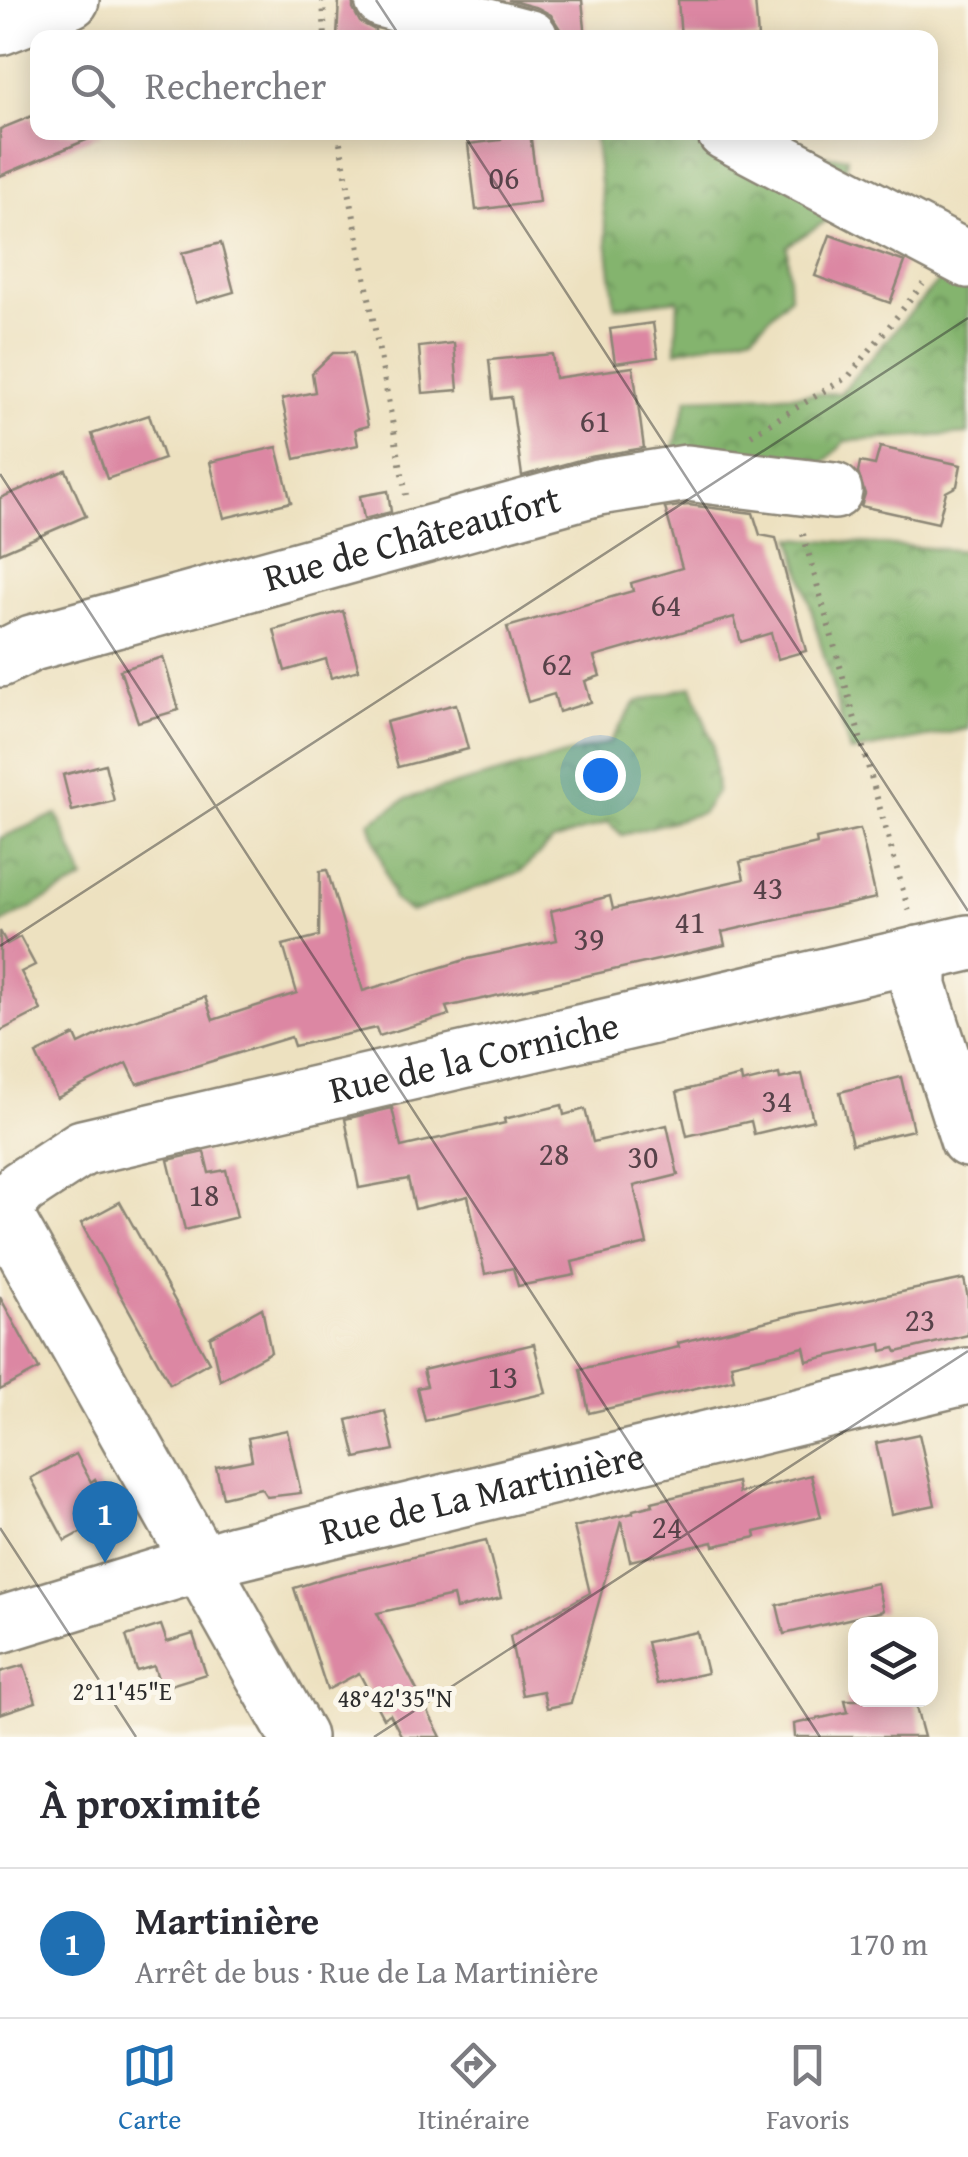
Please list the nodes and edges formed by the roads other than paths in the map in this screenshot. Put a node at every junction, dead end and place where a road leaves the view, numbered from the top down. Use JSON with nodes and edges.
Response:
{"nodes":[{"id":1,"x":71,"y":0,"type":"edge"},
{"id":2,"x":383,"y":0,"type":"edge"},
{"id":3,"x":0,"y":27,"type":"edge"},
{"id":4,"x":499,"y":30,"type":"edge"},
{"id":5,"x":740,"y":140,"type":"edge"},
{"id":6,"x":959,"y":256,"type":"edge"},
{"id":7,"x":812,"y":488,"type":"road end"},
{"id":8,"x":0,"y":660,"type":"edge"},
{"id":9,"x":933,"y":939,"type":"edge"},
{"id":10,"x":968,"y":1138,"type":"edge"},
{"id":11,"x":1,"y":1212,"type":"edge"},
{"id":12,"x":968,"y":1376,"type":"edge"},
{"id":13,"x":200,"y":1564,"type":"junction"},
{"id":14,"x":0,"y":1625,"type":"edge"},
{"id":15,"x":298,"y":1737,"type":"edge"}],
"edges":[{"from":1,"to":3,"type":"street"},
{"from":2,"to":4,"type":"street"},
{"from":5,"to":6,"type":"street"},
{"from":7,"to":8,"type":"street","name":"Rue de Châteaufort"},
{"from":9,"to":10,"type":"street"},
{"from":9,"to":11,"type":"street","name":"Rue de la Corniche"},
{"from":11,"to":13,"type":"street"},
{"from":12,"to":13,"type":"street","name":"Rue de La Martinière"},
{"from":13,"to":14,"type":"street","name":"Rue de La Martinière"},
{"from":13,"to":15,"type":"street"}]}
